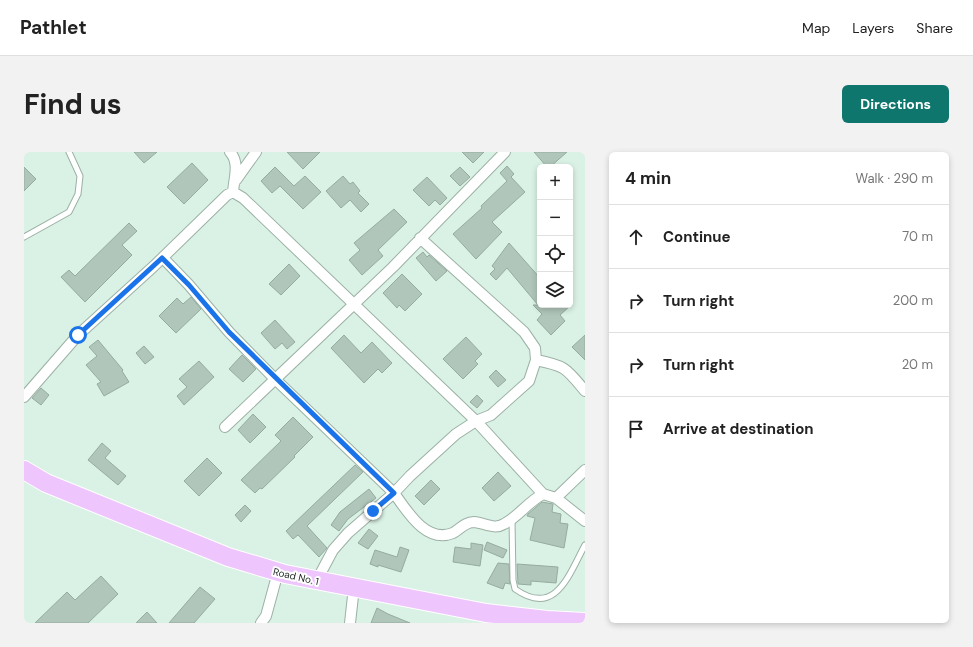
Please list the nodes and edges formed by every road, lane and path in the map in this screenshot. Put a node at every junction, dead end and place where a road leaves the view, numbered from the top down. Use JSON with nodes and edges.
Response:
{"nodes":[{"id":1,"x":69,"y":152,"type":"edge"},
{"id":2,"x":230,"y":152,"type":"edge"},
{"id":3,"x":256,"y":152,"type":"edge"},
{"id":4,"x":503,"y":153,"type":"edge"},
{"id":5,"x":233,"y":188,"type":"junction"},
{"id":6,"x":24,"y":236,"type":"edge"},
{"id":7,"x":420,"y":238,"type":"junction"},
{"id":8,"x":162,"y":258,"type":"junction"},
{"id":9,"x":354,"y":306,"type":"junction"},
{"id":10,"x":536,"y":360,"type":"junction"},
{"id":11,"x":275,"y":379,"type":"junction"},
{"id":12,"x":585,"y":391,"type":"edge"},
{"id":13,"x":24,"y":397,"type":"edge"},
{"id":14,"x":476,"y":421,"type":"junction"},
{"id":15,"x":225,"y":428,"type":"dead end"},
{"id":16,"x":24,"y":470,"type":"edge"},
{"id":17,"x":585,"y":470,"type":"edge"},
{"id":18,"x":394,"y":493,"type":"junction"},
{"id":19,"x":543,"y":494,"type":"junction"},
{"id":20,"x":556,"y":498,"type":"junction"},
{"id":21,"x":512,"y":518,"type":"junction"},
{"id":22,"x":585,"y":521,"type":"edge"},
{"id":23,"x":585,"y":545,"type":"edge"},
{"id":24,"x":278,"y":572,"type":"junction"},
{"id":25,"x":317,"y":580,"type":"junction"},
{"id":26,"x":354,"y":587,"type":"junction"},
{"id":27,"x":542,"y":621,"type":"edge"},
{"id":28,"x":585,"y":622,"type":"edge"},
{"id":29,"x":261,"y":623,"type":"edge"},
{"id":30,"x":350,"y":623,"type":"edge"}],
"edges":[{"from":1,"to":6,"type":"lane"},
{"from":2,"to":5,"type":"street"},
{"from":3,"to":5,"type":"street"},
{"from":4,"to":7,"type":"street"},
{"from":5,"to":8,"type":"street"},
{"from":5,"to":9,"type":"street"},
{"from":7,"to":9,"type":"street"},
{"from":7,"to":10,"type":"street"},
{"from":8,"to":11,"type":"street"},
{"from":8,"to":13,"type":"street"},
{"from":9,"to":11,"type":"street"},
{"from":9,"to":14,"type":"street"},
{"from":10,"to":12,"type":"street"},
{"from":10,"to":14,"type":"street"},
{"from":11,"to":15,"type":"street"},
{"from":11,"to":18,"type":"street"},
{"from":14,"to":18,"type":"street"},
{"from":14,"to":19,"type":"street"},
{"from":16,"to":24,"type":"highway","name":"Road No. 1"},
{"from":17,"to":20,"type":"street"},
{"from":18,"to":21,"type":"street"},
{"from":18,"to":25,"type":"street"},
{"from":19,"to":20,"type":"street"},
{"from":19,"to":21,"type":"street"},
{"from":20,"to":22,"type":"street"},
{"from":21,"to":23,"type":"lane"},
{"from":24,"to":25,"type":"highway","name":"Road No. 1"},
{"from":24,"to":29,"type":"street"},
{"from":25,"to":26,"type":"highway","name":"Road No. 1"},
{"from":26,"to":27,"type":"highway","name":"Road No. 1"},
{"from":26,"to":30,"type":"street"},
{"from":27,"to":28,"type":"highway","name":"Road No. 1"}]}
